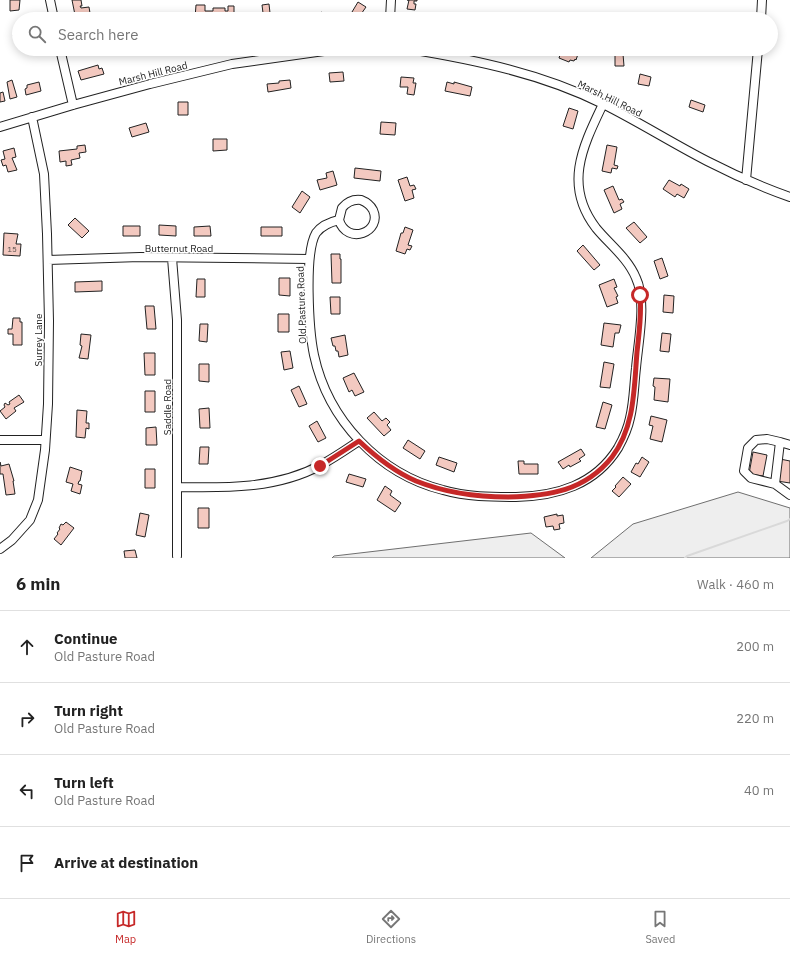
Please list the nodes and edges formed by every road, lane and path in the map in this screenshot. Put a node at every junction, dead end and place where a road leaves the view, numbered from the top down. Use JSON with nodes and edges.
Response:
{"nodes":[{"id":1,"x":50,"y":0,"type":"edge"},
{"id":2,"x":391,"y":0,"type":"edge"},
{"id":3,"x":762,"y":0,"type":"edge"},
{"id":4,"x":53,"y":12,"type":"edge"},
{"id":5,"x":390,"y":12,"type":"edge"},
{"id":6,"x":761,"y":12,"type":"edge"},
{"id":7,"x":62,"y":56,"type":"edge"},
{"id":8,"x":289,"y":56,"type":"edge"},
{"id":9,"x":450,"y":56,"type":"edge"},
{"id":10,"x":757,"y":56,"type":"edge"},
{"id":11,"x":603,"y":104,"type":"junction"},
{"id":12,"x":73,"y":105,"type":"junction"},
{"id":13,"x":32,"y":117,"type":"junction"},
{"id":14,"x":0,"y":127,"type":"edge"},
{"id":15,"x":746,"y":180,"type":"junction"},
{"id":16,"x":790,"y":197,"type":"edge"},
{"id":17,"x":340,"y":220,"type":"junction"},
{"id":18,"x":172,"y":258,"type":"junction"},
{"id":19,"x":309,"y":259,"type":"junction"},
{"id":20,"x":48,"y":260,"type":"junction"},
{"id":21,"x":0,"y":440,"type":"edge"},
{"id":22,"x":45,"y":440,"type":"junction"},
{"id":23,"x":359,"y":441,"type":"junction"},
{"id":24,"x":780,"y":442,"type":"junction"},
{"id":25,"x":790,"y":445,"type":"edge"},
{"id":26,"x":775,"y":484,"type":"junction"},
{"id":27,"x":177,"y":486,"type":"junction"},
{"id":28,"x":790,"y":495,"type":"edge"},
{"id":29,"x":0,"y":549,"type":"edge"},
{"id":30,"x":177,"y":556,"type":"dead end"}],
"edges":[{"from":1,"to":4,"type":"street"},
{"from":2,"to":5,"type":"street"},
{"from":3,"to":6,"type":"street"},
{"from":7,"to":12,"type":"street"},
{"from":8,"to":12,"type":"street","name":"Marsh Hill Road"},
{"from":9,"to":11,"type":"street","name":"Marsh Hill Road"},
{"from":10,"to":15,"type":"street"},
{"from":11,"to":15,"type":"street","name":"Marsh Hill Road"},
{"from":11,"to":23,"type":"street","name":"Old Pasture Road"},
{"from":12,"to":13,"type":"street","name":"Marsh Hill Road"},
{"from":13,"to":14,"type":"street","name":"Marsh Hill Road"},
{"from":13,"to":20,"type":"street","name":"Surrey Lane"},
{"from":15,"to":16,"type":"street","name":"Marsh Hill Road"},
{"from":17,"to":17,"type":"street"},
{"from":17,"to":19,"type":"street","name":"Old Pasture Road"},
{"from":18,"to":19,"type":"street","name":"Butternut Road"},
{"from":18,"to":20,"type":"street","name":"Butternut Road"},
{"from":18,"to":27,"type":"street","name":"Saddle Road"},
{"from":19,"to":23,"type":"street","name":"Old Pasture Road"},
{"from":20,"to":22,"type":"street","name":"Surrey Lane"},
{"from":21,"to":22,"type":"street"},
{"from":22,"to":29,"type":"street","name":"Surrey Lane"},
{"from":23,"to":27,"type":"street"},
{"from":24,"to":25,"type":"street"},
{"from":24,"to":26,"type":"street"},
{"from":24,"to":26,"type":"street"},
{"from":26,"to":28,"type":"street"},
{"from":27,"to":30,"type":"street","name":"Saddle Road"}]}
